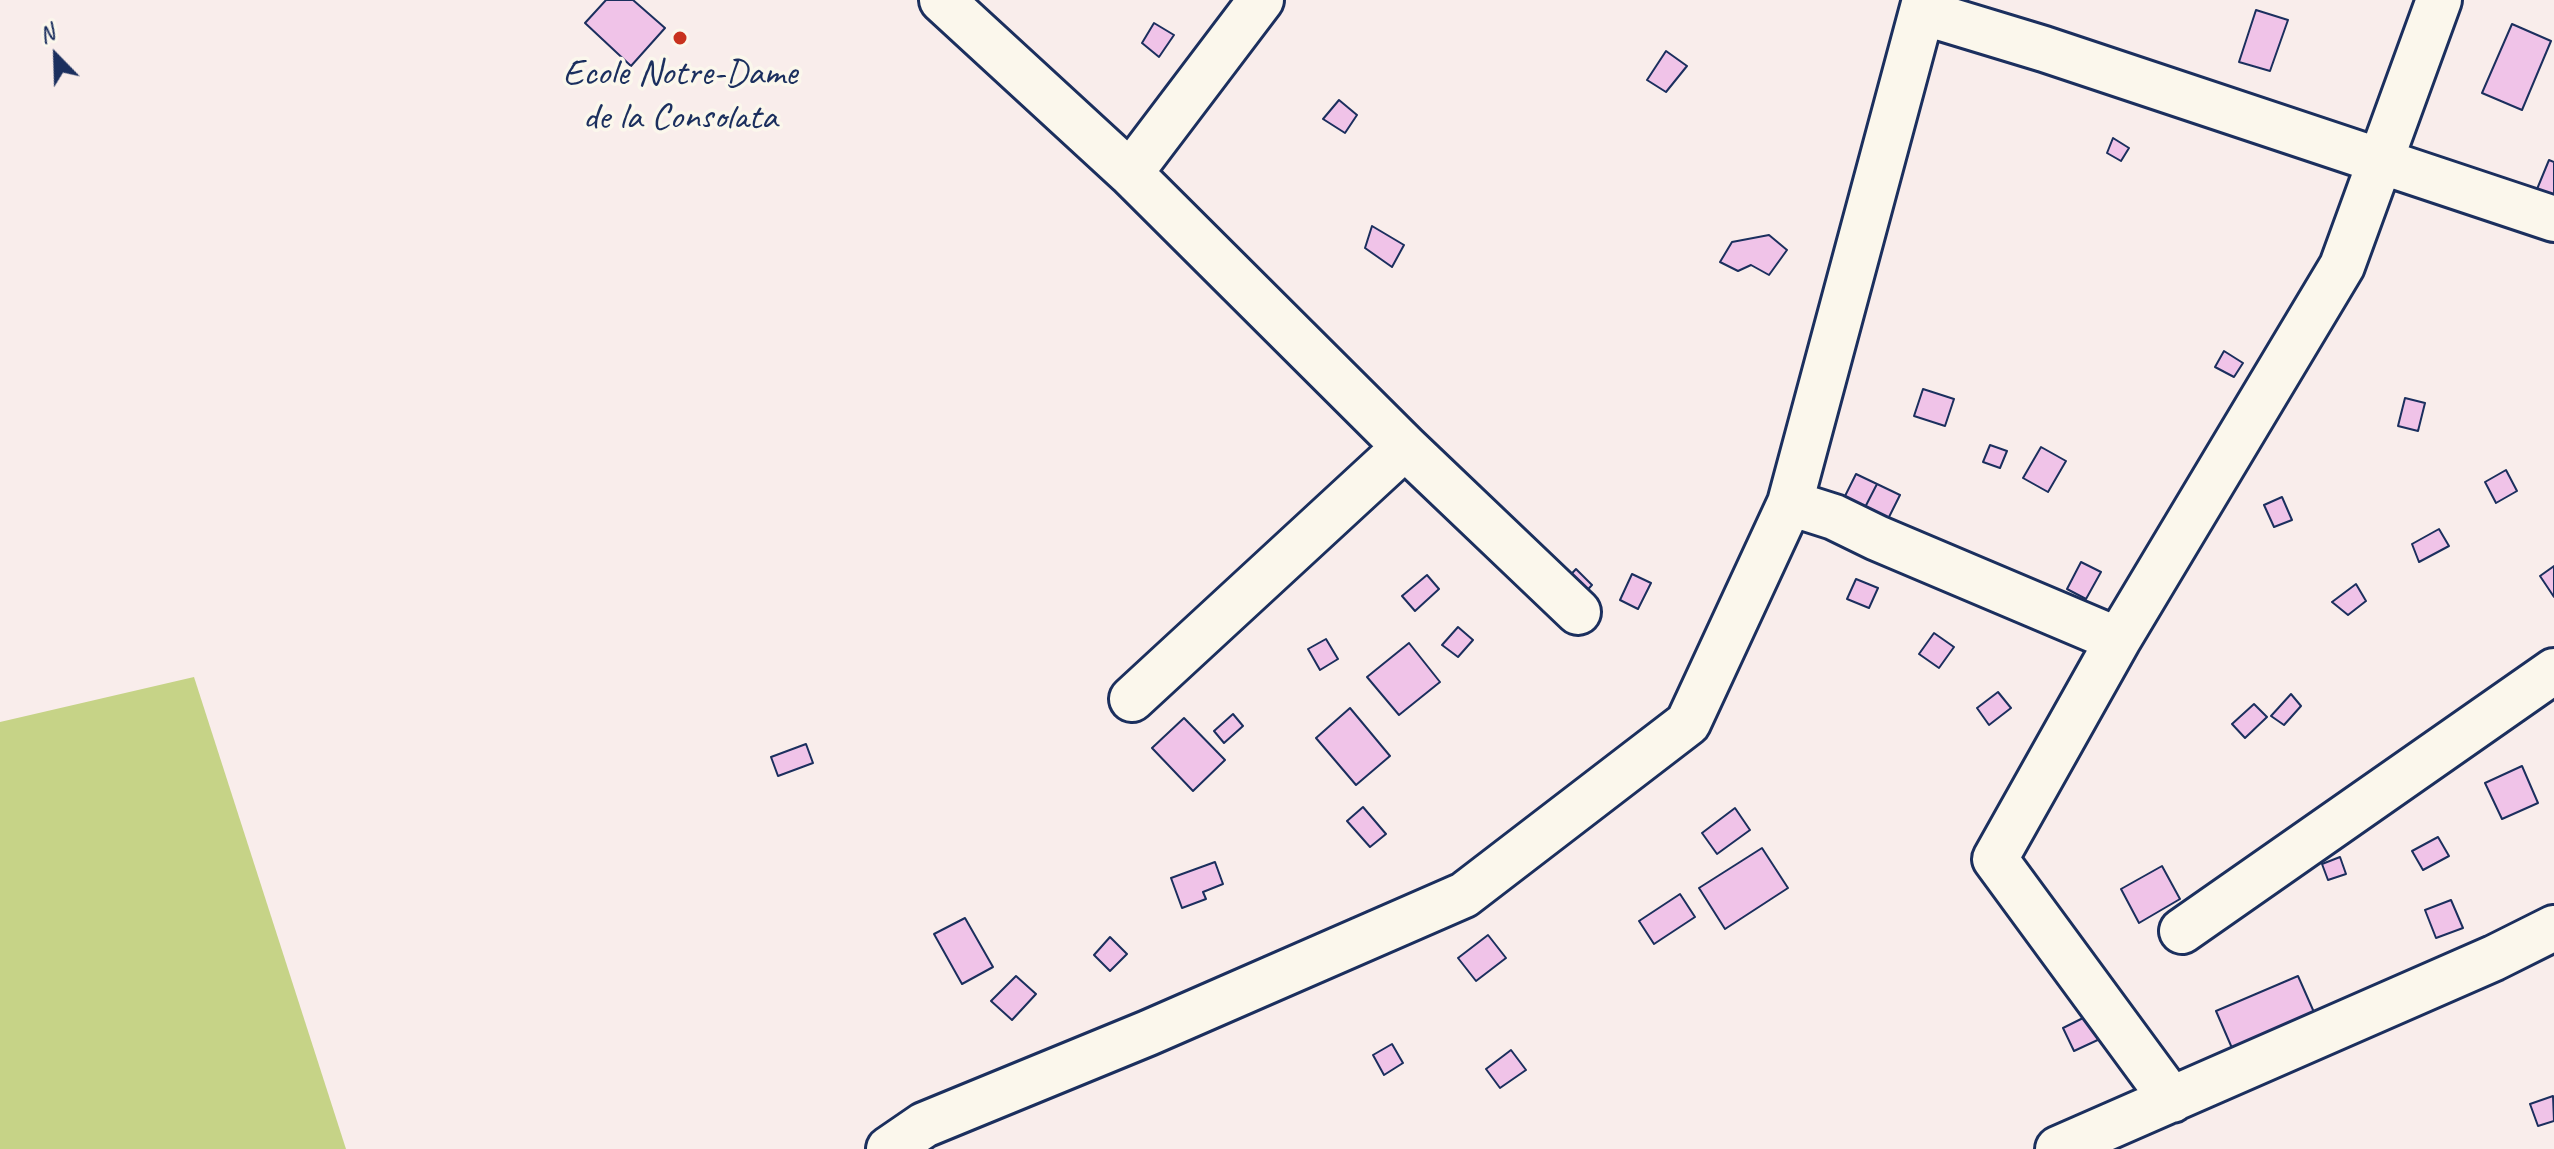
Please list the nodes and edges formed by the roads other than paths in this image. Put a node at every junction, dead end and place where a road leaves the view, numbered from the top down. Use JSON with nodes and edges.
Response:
{"nodes":[{"id":1,"x":1261,"y":0,"type":"edge"},
{"id":2,"x":2439,"y":0,"type":"edge"},
{"id":3,"x":1924,"y":6,"type":"edge"},
{"id":4,"x":961,"y":7,"type":"edge"},
{"id":5,"x":2380,"y":162,"type":"junction"},
{"id":6,"x":1130,"y":173,"type":"junction"},
{"id":7,"x":2554,"y":219,"type":"edge"},
{"id":8,"x":1405,"y":447,"type":"junction"},
{"id":9,"x":1790,"y":503,"type":"junction"},
{"id":10,"x":1578,"y":612,"type":"dead end"},
{"id":11,"x":2118,"y":640,"type":"junction"},
{"id":12,"x":2554,"y":671,"type":"edge"},
{"id":13,"x":1132,"y":699,"type":"dead end"},
{"id":14,"x":2554,"y":928,"type":"edge"},
{"id":15,"x":2182,"y":931,"type":"dead end"},
{"id":16,"x":2172,"y":1100,"type":"junction"},
{"id":17,"x":889,"y":1149,"type":"edge"},
{"id":18,"x":2058,"y":1149,"type":"edge"}],
"edges":[{"from":1,"to":6,"type":"street"},
{"from":2,"to":5,"type":"street"},
{"from":3,"to":5,"type":"street"},
{"from":3,"to":9,"type":"street"},
{"from":4,"to":6,"type":"street"},
{"from":5,"to":7,"type":"street"},
{"from":5,"to":11,"type":"street"},
{"from":6,"to":8,"type":"street"},
{"from":8,"to":10,"type":"street"},
{"from":8,"to":13,"type":"street"},
{"from":9,"to":11,"type":"street"},
{"from":9,"to":17,"type":"street"},
{"from":11,"to":16,"type":"street"},
{"from":12,"to":15,"type":"street"},
{"from":14,"to":16,"type":"street"},
{"from":16,"to":18,"type":"street"}]}
